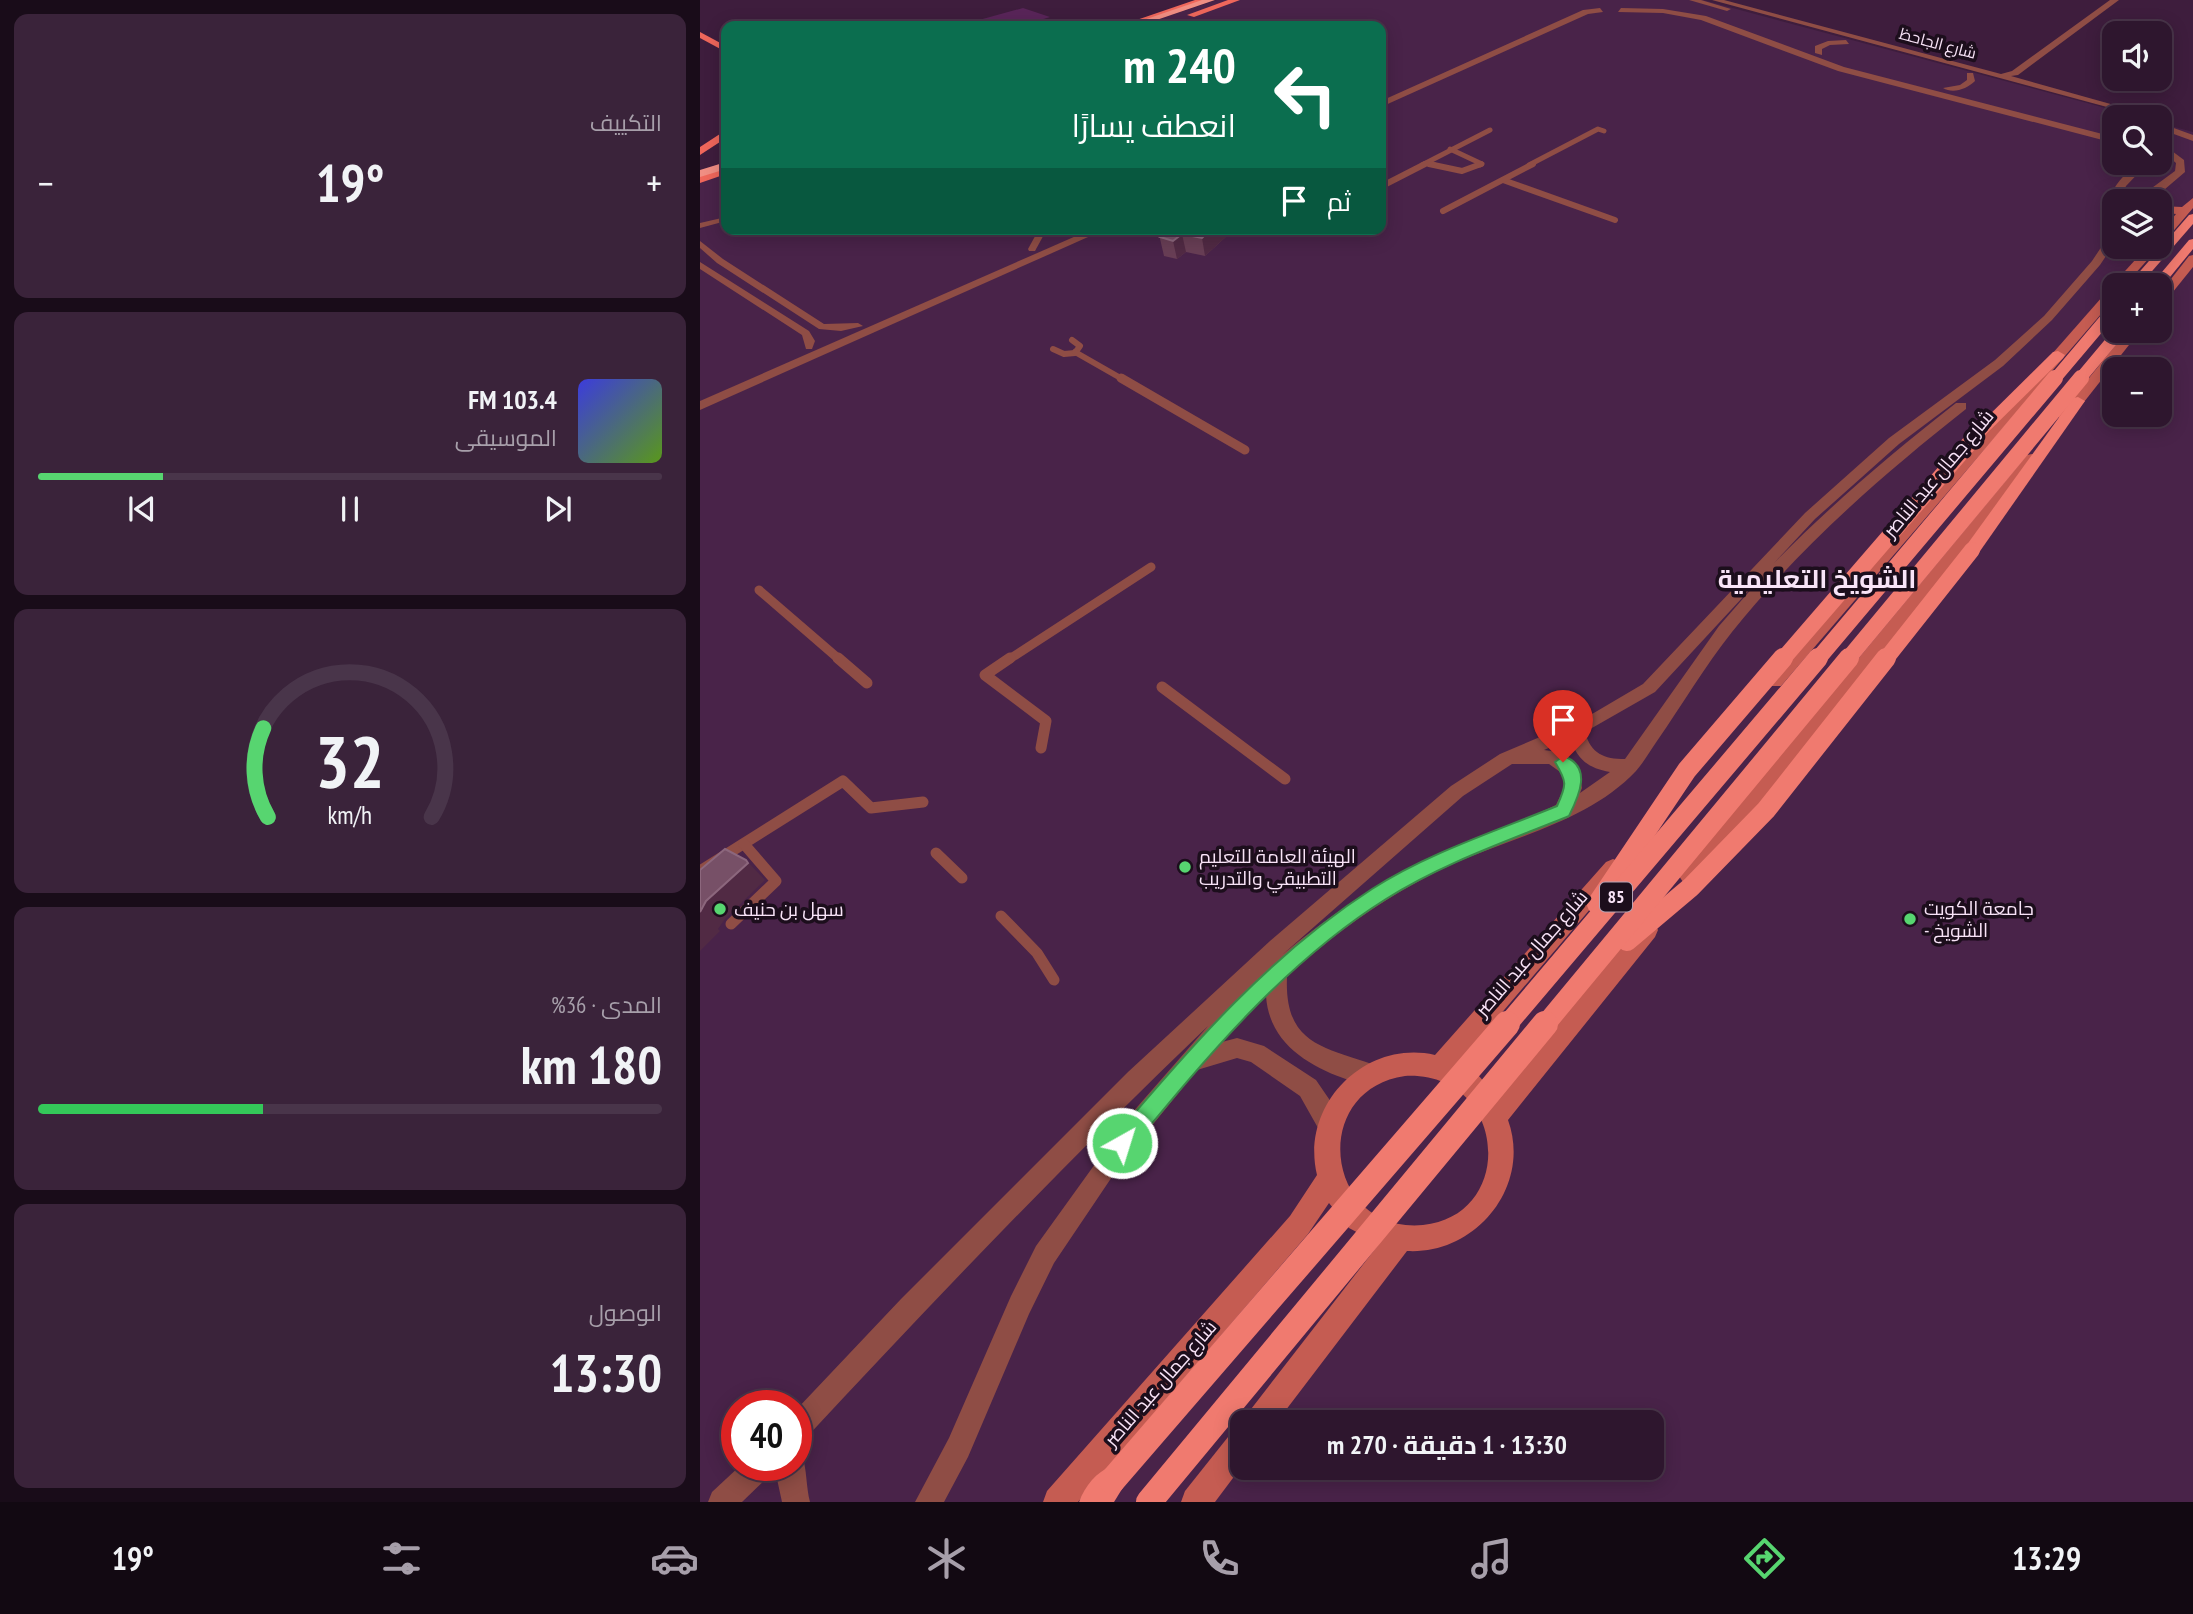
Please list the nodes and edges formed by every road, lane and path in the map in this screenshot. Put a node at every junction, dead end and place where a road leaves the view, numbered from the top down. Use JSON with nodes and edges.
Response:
{"nodes":[{"id":1,"x":1203,"y":0,"type":"edge"},
{"id":2,"x":1211,"y":0,"type":"edge"},
{"id":3,"x":1222,"y":0,"type":"edge"},
{"id":4,"x":1236,"y":0,"type":"edge"},
{"id":5,"x":1693,"y":0,"type":"edge"},
{"id":6,"x":1716,"y":0,"type":"edge"},
{"id":7,"x":2115,"y":0,"type":"edge"},
{"id":8,"x":2125,"y":0,"type":"edge"},
{"id":9,"x":1591,"y":1,"type":"edge"},
{"id":10,"x":1627,"y":2,"type":"edge"},
{"id":11,"x":1739,"y":6,"type":"junction"},
{"id":12,"x":1600,"y":10,"type":"junction"},
{"id":13,"x":1621,"y":10,"type":"junction"},
{"id":14,"x":1728,"y":10,"type":"junction"},
{"id":15,"x":1138,"y":21,"type":"edge"},
{"id":16,"x":1146,"y":21,"type":"edge"},
{"id":17,"x":1159,"y":21,"type":"edge"},
{"id":18,"x":1172,"y":21,"type":"edge"},
{"id":19,"x":700,"y":35,"type":"edge"},
{"id":20,"x":1822,"y":36,"type":"junction"},
{"id":21,"x":1846,"y":42,"type":"junction"},
{"id":22,"x":721,"y":46,"type":"edge"},
{"id":23,"x":1797,"y":46,"type":"junction"},
{"id":24,"x":1819,"y":53,"type":"junction"},
{"id":25,"x":1852,"y":68,"type":"junction"},
{"id":26,"x":2015,"y":73,"type":"junction"},
{"id":27,"x":1969,"y":75,"type":"junction"},
{"id":28,"x":2001,"y":76,"type":"junction"},
{"id":29,"x":1434,"y":78,"type":"junction"},
{"id":30,"x":2024,"y":78,"type":"junction"},
{"id":31,"x":1990,"y":81,"type":"junction"},
{"id":32,"x":1947,"y":88,"type":"junction"},
{"id":33,"x":1967,"y":92,"type":"junction"},
{"id":34,"x":2072,"y":95,"type":"junction"},
{"id":35,"x":1386,"y":100,"type":"edge"},
{"id":36,"x":2063,"y":100,"type":"junction"},
{"id":37,"x":2109,"y":105,"type":"edge"},
{"id":38,"x":2102,"y":111,"type":"edge"},
{"id":39,"x":2075,"y":120,"type":"junction"},
{"id":40,"x":2172,"y":122,"type":"edge"},
{"id":41,"x":2188,"y":125,"type":"dead end"},
{"id":42,"x":2066,"y":127,"type":"junction"},
{"id":43,"x":2088,"y":128,"type":"junction"},
{"id":44,"x":1490,"y":130,"type":"dead end"},
{"id":45,"x":2102,"y":130,"type":"edge"},
{"id":46,"x":2172,"y":130,"type":"edge"},
{"id":47,"x":1604,"y":131,"type":"dead end"},
{"id":48,"x":2102,"y":134,"type":"edge"},
{"id":49,"x":721,"y":137,"type":"edge"},
{"id":50,"x":2193,"y":138,"type":"edge"},
{"id":51,"x":1450,"y":149,"type":"junction"},
{"id":52,"x":700,"y":152,"type":"edge"},
{"id":53,"x":2172,"y":155,"type":"edge"},
{"id":54,"x":1427,"y":163,"type":"junction"},
{"id":55,"x":721,"y":164,"type":"edge"},
{"id":56,"x":721,"y":166,"type":"edge"},
{"id":57,"x":700,"y":170,"type":"edge"},
{"id":58,"x":2130,"y":175,"type":"edge"},
{"id":59,"x":700,"y":180,"type":"edge"},
{"id":60,"x":1503,"y":180,"type":"junction"},
{"id":61,"x":1386,"y":184,"type":"dead end"},
{"id":62,"x":2119,"y":189,"type":"edge"},
{"id":63,"x":2157,"y":189,"type":"edge"},
{"id":64,"x":2193,"y":201,"type":"edge"},
{"id":65,"x":1444,"y":211,"type":"dead end"},
{"id":66,"x":2189,"y":214,"type":"edge"},
{"id":67,"x":2172,"y":218,"type":"edge"},
{"id":68,"x":721,"y":220,"type":"edge"},
{"id":69,"x":1615,"y":220,"type":"dead end"},
{"id":70,"x":2176,"y":221,"type":"junction"},
{"id":71,"x":704,"y":225,"type":"edge"},
{"id":72,"x":2172,"y":226,"type":"edge"},
{"id":73,"x":700,"y":232,"type":"edge"},
{"id":74,"x":1040,"y":235,"type":"edge"},
{"id":75,"x":1066,"y":235,"type":"edge"},
{"id":76,"x":1083,"y":235,"type":"edge"},
{"id":77,"x":2193,"y":242,"type":"edge"},
{"id":78,"x":700,"y":244,"type":"edge"},
{"id":79,"x":1033,"y":252,"type":"junction"},
{"id":80,"x":2102,"y":252,"type":"edge"},
{"id":81,"x":2110,"y":259,"type":"edge"},
{"id":82,"x":2142,"y":259,"type":"edge"},
{"id":83,"x":2193,"y":259,"type":"edge"},
{"id":84,"x":700,"y":265,"type":"edge"},
{"id":85,"x":2130,"y":273,"type":"edge"},
{"id":86,"x":2143,"y":273,"type":"edge"},
{"id":87,"x":2167,"y":273,"type":"edge"},
{"id":88,"x":2172,"y":285,"type":"edge"},
{"id":89,"x":2102,"y":305,"type":"edge"},
{"id":90,"x":809,"y":318,"type":"junction"},
{"id":91,"x":2102,"y":323,"type":"edge"},
{"id":92,"x":793,"y":325,"type":"junction"},
{"id":93,"x":858,"y":326,"type":"junction"},
{"id":94,"x":1072,"y":340,"type":"dead end"},
{"id":95,"x":2110,"y":343,"type":"edge"},
{"id":96,"x":2124,"y":343,"type":"edge"},
{"id":97,"x":809,"y":347,"type":"junction"},
{"id":98,"x":1053,"y":349,"type":"dead end"},
{"id":99,"x":1075,"y":352,"type":"junction"},
{"id":100,"x":2058,"y":355,"type":"junction"},
{"id":101,"x":1988,"y":378,"type":"junction"},
{"id":102,"x":700,"y":395,"type":"edge"},
{"id":103,"x":2078,"y":401,"type":"junction"},
{"id":104,"x":700,"y":406,"type":"edge"},
{"id":105,"x":1245,"y":450,"type":"dead end"},
{"id":106,"x":1151,"y":567,"type":"dead end"},
{"id":107,"x":758,"y":590,"type":"dead end"},
{"id":108,"x":867,"y":683,"type":"dead end"},
{"id":109,"x":1162,"y":687,"type":"dead end"},
{"id":110,"x":1576,"y":729,"type":"junction"},
{"id":111,"x":1041,"y":748,"type":"dead end"},
{"id":112,"x":1506,"y":759,"type":"junction"},
{"id":113,"x":1630,"y":766,"type":"junction"},
{"id":114,"x":1285,"y":779,"type":"dead end"},
{"id":115,"x":923,"y":802,"type":"dead end"},
{"id":116,"x":1563,"y":811,"type":"junction"},
{"id":117,"x":744,"y":844,"type":"junction"},
{"id":118,"x":936,"y":853,"type":"dead end"},
{"id":119,"x":700,"y":871,"type":"edge"},
{"id":120,"x":962,"y":878,"type":"dead end"},
{"id":121,"x":1001,"y":916,"type":"dead end"},
{"id":122,"x":731,"y":924,"type":"dead end"},
{"id":123,"x":1560,"y":963,"type":"junction"},
{"id":124,"x":1277,"y":974,"type":"junction"},
{"id":125,"x":1586,"y":976,"type":"junction"},
{"id":126,"x":1054,"y":980,"type":"dead end"},
{"id":127,"x":1190,"y":1061,"type":"junction"},
{"id":128,"x":1441,"y":1066,"type":"junction"},
{"id":129,"x":1372,"y":1075,"type":"junction"},
{"id":130,"x":1495,"y":1116,"type":"junction"},
{"id":131,"x":1331,"y":1127,"type":"junction"},
{"id":132,"x":1331,"y":1179,"type":"junction"},
{"id":133,"x":1400,"y":1239,"type":"junction"},
{"id":134,"x":1268,"y":1410,"type":"edge"},
{"id":135,"x":812,"y":1415,"type":"edge"},
{"id":136,"x":1230,"y":1458,"type":"edge"},
{"id":137,"x":744,"y":1481,"type":"edge"},
{"id":138,"x":791,"y":1481,"type":"edge"},
{"id":139,"x":722,"y":1502,"type":"edge"},
{"id":140,"x":796,"y":1502,"type":"edge"},
{"id":141,"x":929,"y":1502,"type":"edge"},
{"id":142,"x":1058,"y":1502,"type":"edge"},
{"id":143,"x":1094,"y":1502,"type":"edge"},
{"id":144,"x":1149,"y":1502,"type":"edge"},
{"id":145,"x":1196,"y":1502,"type":"edge"}],
"edges":[{"from":1,"to":15,"type":"main road"},
{"from":2,"to":16,"type":"highway"},
{"from":3,"to":17,"type":"highway"},
{"from":4,"to":18,"type":"main road"},
{"from":5,"to":14,"type":"street","name":"شارع الجاحظ"},
{"from":6,"to":11,"type":"street","name":"شارع الجاحظ"},
{"from":7,"to":26,"type":"street"},
{"from":8,"to":30,"type":"street"},
{"from":9,"to":12,"type":"street"},
{"from":9,"to":29,"type":"street"},
{"from":10,"to":13,"type":"street"},
{"from":10,"to":23,"type":"street"},
{"from":11,"to":14,"type":"street"},
{"from":11,"to":28,"type":"street","name":"شارع الجاحظ"},
{"from":12,"to":13,"type":"street"},
{"from":12,"to":29,"type":"street"},
{"from":13,"to":25,"type":"street"},
{"from":14,"to":20,"type":"street","name":"شارع الجاحظ"},
{"from":19,"to":22,"type":"main road"},
{"from":20,"to":21,"type":"street","name":"شارع الجاحظ"},
{"from":20,"to":23,"type":"street"},
{"from":21,"to":24,"type":"street"},
{"from":21,"to":27,"type":"street","name":"شارع الجاحظ"},
{"from":23,"to":24,"type":"street"},
{"from":24,"to":25,"type":"street"},
{"from":25,"to":32,"type":"street"},
{"from":25,"to":42,"type":"street"},
{"from":26,"to":28,"type":"street"},
{"from":26,"to":30,"type":"street"},
{"from":27,"to":31,"type":"street","name":"شارع الجاحظ"},
{"from":27,"to":32,"type":"street"},
{"from":28,"to":30,"type":"street","name":"شارع الجاحظ"},
{"from":29,"to":35,"type":"street"},
{"from":30,"to":34,"type":"street","name":"شارع الجاحظ"},
{"from":31,"to":33,"type":"street"},
{"from":31,"to":36,"type":"street","name":"شارع الجاحظ"},
{"from":32,"to":33,"type":"street"},
{"from":33,"to":39,"type":"street"},
{"from":34,"to":36,"type":"street"},
{"from":34,"to":37,"type":"street","name":"شارع الجاحظ"},
{"from":36,"to":38,"type":"street","name":"شارع الجاحظ"},
{"from":39,"to":42,"type":"street"},
{"from":39,"to":43,"type":"street"},
{"from":40,"to":41,"type":"street"},
{"from":42,"to":43,"type":"street"},
{"from":43,"to":45,"type":"street"},
{"from":43,"to":48,"type":"street"},
{"from":44,"to":51,"type":"street"},
{"from":46,"to":50,"type":"street"},
{"from":47,"to":60,"type":"street"},
{"from":49,"to":52,"type":"main road"},
{"from":51,"to":54,"type":"street"},
{"from":51,"to":54,"type":"street"},
{"from":53,"to":63,"type":"street"},
{"from":54,"to":61,"type":"street"},
{"from":55,"to":57,"type":"highway"},
{"from":56,"to":59,"type":"main road"},
{"from":58,"to":62,"type":"street"},
{"from":60,"to":65,"type":"street"},
{"from":60,"to":69,"type":"street"},
{"from":64,"to":66,"type":"main road"},
{"from":66,"to":70,"type":"main road"},
{"from":66,"to":86,"type":"highway"},
{"from":67,"to":70,"type":"main road"},
{"from":68,"to":71,"type":"street"},
{"from":70,"to":72,"type":"main road"},
{"from":71,"to":73,"type":"street"},
{"from":74,"to":79,"type":"street"},
{"from":75,"to":79,"type":"street"},
{"from":76,"to":79,"type":"street"},
{"from":77,"to":87,"type":"highway"},
{"from":78,"to":90,"type":"street"},
{"from":79,"to":93,"type":"street"},
{"from":79,"to":104,"type":"street"},
{"from":80,"to":101,"type":"street"},
{"from":81,"to":101,"type":"street"},
{"from":82,"to":85,"type":"main road"},
{"from":83,"to":88,"type":"main road"},
{"from":84,"to":92,"type":"street"},
{"from":89,"to":100,"type":"main road"},
{"from":90,"to":92,"type":"street"},
{"from":90,"to":93,"type":"street"},
{"from":91,"to":123,"type":"highway","name":"شارع جمال عبد الناصر","number":"85","bridge":true},
{"from":92,"to":97,"type":"street"},
{"from":93,"to":97,"type":"street"},
{"from":94,"to":99,"type":"street"},
{"from":95,"to":125,"type":"highway","number":"85","bridge":true},
{"from":96,"to":103,"type":"main road"},
{"from":97,"to":102,"type":"street"},
{"from":98,"to":99,"type":"street"},
{"from":99,"to":105,"type":"street"},
{"from":100,"to":123,"type":"highway","bridge":true},
{"from":100,"to":128,"type":"main road"},
{"from":101,"to":110,"type":"street"},
{"from":101,"to":113,"type":"street"},
{"from":103,"to":125,"type":"highway","bridge":true},
{"from":103,"to":130,"type":"main road"},
{"from":106,"to":111,"type":"street"},
{"from":107,"to":108,"type":"street"},
{"from":109,"to":114,"type":"street"},
{"from":110,"to":112,"type":"street"},
{"from":110,"to":113,"type":"street"},
{"from":112,"to":116,"type":"street"},
{"from":112,"to":135,"type":"street"},
{"from":113,"to":116,"type":"street"},
{"from":115,"to":117,"type":"street"},
{"from":116,"to":124,"type":"street"},
{"from":117,"to":119,"type":"street"},
{"from":117,"to":122,"type":"street"},
{"from":118,"to":120,"type":"street"},
{"from":121,"to":126,"type":"street"},
{"from":123,"to":143,"type":"highway","name":"شارع جمال عبد الناصر","number":"85","bridge":true},
{"from":124,"to":127,"type":"street"},
{"from":124,"to":129,"type":"street"},
{"from":125,"to":144,"type":"highway","number":"85","bridge":true},
{"from":127,"to":131,"type":"street"},
{"from":127,"to":141,"type":"street"},
{"from":128,"to":129,"type":"main road"},
{"from":128,"to":130,"type":"main road"},
{"from":129,"to":131,"type":"main road"},
{"from":130,"to":133,"type":"main road"},
{"from":131,"to":132,"type":"main road"},
{"from":132,"to":133,"type":"main road"},
{"from":132,"to":142,"type":"main road"},
{"from":133,"to":134,"type":"main road"},
{"from":136,"to":145,"type":"main road"},
{"from":137,"to":139,"type":"street"},
{"from":138,"to":140,"type":"street"}]}
